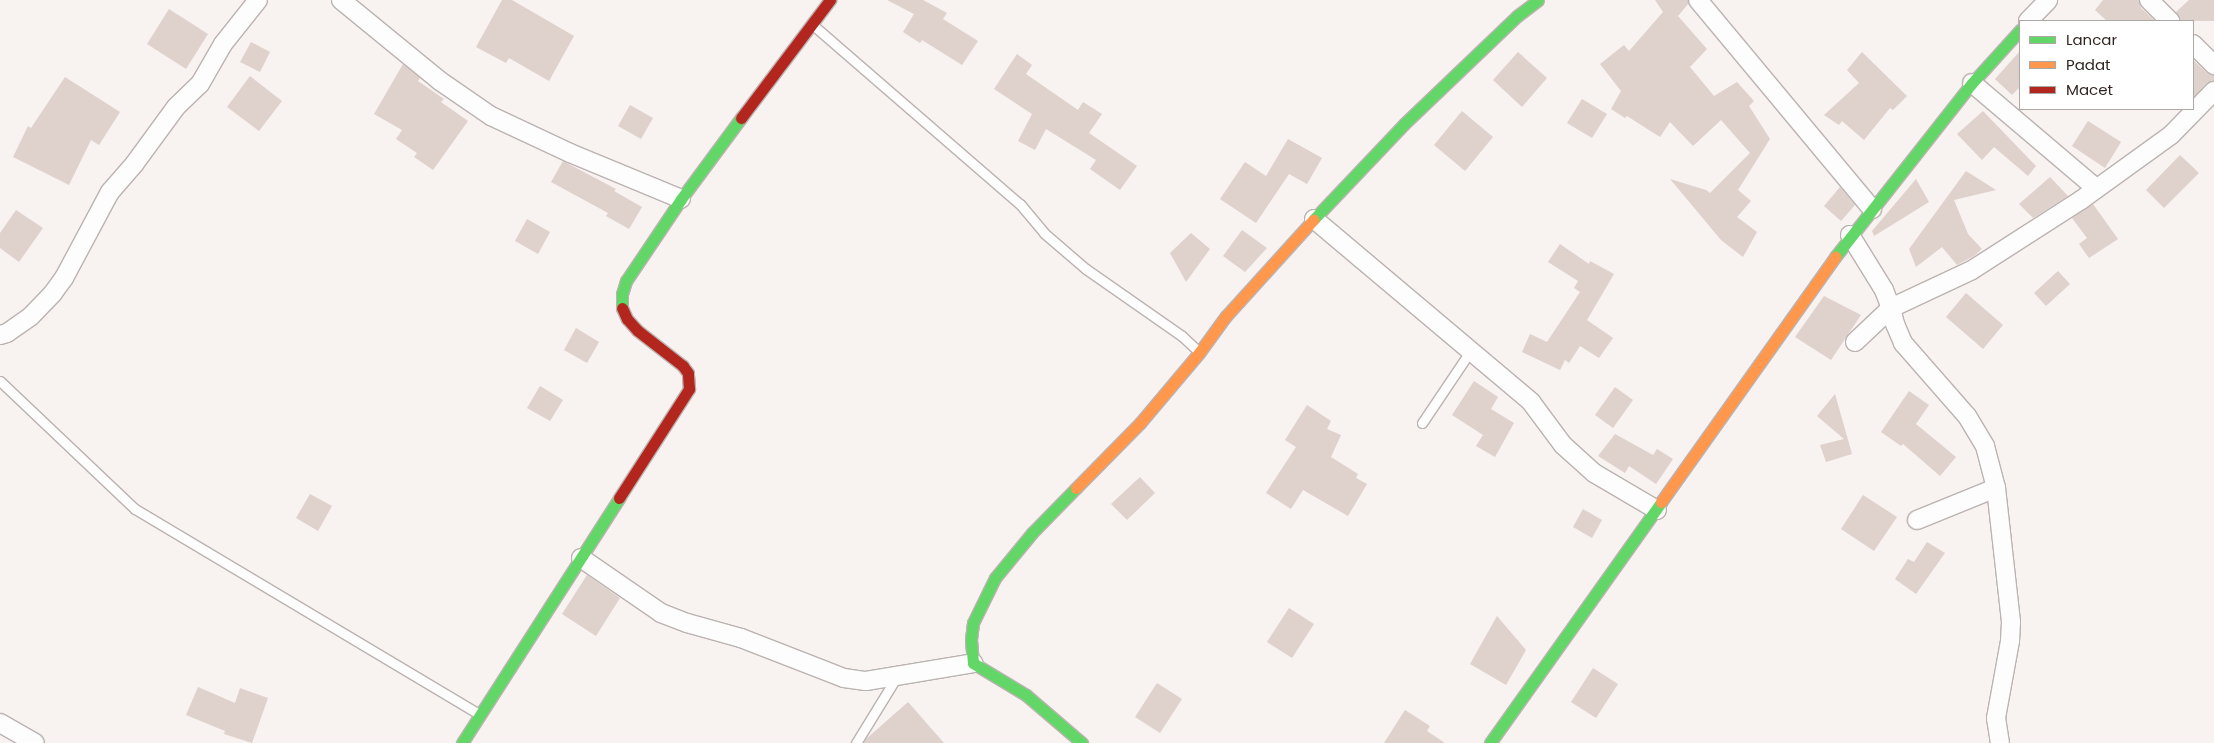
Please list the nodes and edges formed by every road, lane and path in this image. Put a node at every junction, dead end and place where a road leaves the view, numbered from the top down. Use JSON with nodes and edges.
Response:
{"nodes":[{"id":1,"x":258,"y":0,"type":"edge"},
{"id":2,"x":341,"y":0,"type":"edge"},
{"id":3,"x":830,"y":0,"type":"edge"},
{"id":4,"x":1538,"y":0,"type":"edge"},
{"id":5,"x":1698,"y":0,"type":"edge"},
{"id":6,"x":2048,"y":0,"type":"edge"},
{"id":7,"x":2149,"y":0,"type":"edge"},
{"id":8,"x":2029,"y":20,"type":"edge"},
{"id":9,"x":2169,"y":20,"type":"edge"},
{"id":10,"x":811,"y":23,"type":"junction"},
{"id":11,"x":2019,"y":31,"type":"edge"},
{"id":12,"x":2194,"y":45,"type":"edge"},
{"id":13,"x":2214,"y":65,"type":"edge"},
{"id":14,"x":1972,"y":83,"type":"junction"},
{"id":15,"x":2214,"y":91,"type":"edge"},
{"id":16,"x":2096,"y":188,"type":"junction"},
{"id":17,"x":681,"y":199,"type":"junction"},
{"id":18,"x":1872,"y":209,"type":"junction"},
{"id":19,"x":1314,"y":219,"type":"junction"},
{"id":20,"x":1850,"y":235,"type":"junction"},
{"id":21,"x":1891,"y":308,"type":"junction"},
{"id":22,"x":0,"y":335,"type":"edge"},
{"id":23,"x":1855,"y":342,"type":"dead end"},
{"id":24,"x":1471,"y":350,"type":"junction"},
{"id":25,"x":1199,"y":353,"type":"junction"},
{"id":26,"x":0,"y":381,"type":"edge"},
{"id":27,"x":1422,"y":422,"type":"dead end"},
{"id":28,"x":1996,"y":488,"type":"junction"},
{"id":29,"x":1657,"y":510,"type":"junction"},
{"id":30,"x":1917,"y":520,"type":"dead end"},
{"id":31,"x":581,"y":558,"type":"junction"},
{"id":32,"x":974,"y":663,"type":"junction"},
{"id":33,"x":896,"y":678,"type":"junction"},
{"id":34,"x":480,"y":715,"type":"junction"},
{"id":35,"x":0,"y":723,"type":"edge"},
{"id":36,"x":35,"y":743,"type":"edge"},
{"id":37,"x":462,"y":743,"type":"edge"},
{"id":38,"x":856,"y":743,"type":"edge"},
{"id":39,"x":1082,"y":743,"type":"edge"},
{"id":40,"x":1490,"y":743,"type":"edge"},
{"id":41,"x":2000,"y":743,"type":"edge"}],
"edges":[{"from":1,"to":22,"type":"street"},
{"from":2,"to":17,"type":"street"},
{"from":3,"to":10,"type":"street"},
{"from":4,"to":19,"type":"street"},
{"from":5,"to":18,"type":"street"},
{"from":6,"to":8,"type":"street"},
{"from":7,"to":9,"type":"street"},
{"from":10,"to":17,"type":"street"},
{"from":10,"to":25,"type":"lane"},
{"from":11,"to":14,"type":"street"},
{"from":12,"to":13,"type":"street"},
{"from":14,"to":16,"type":"street"},
{"from":14,"to":18,"type":"street"},
{"from":15,"to":16,"type":"street"},
{"from":16,"to":21,"type":"street"},
{"from":17,"to":31,"type":"street"},
{"from":18,"to":20,"type":"street"},
{"from":19,"to":24,"type":"street"},
{"from":19,"to":25,"type":"street"},
{"from":20,"to":21,"type":"street"},
{"from":20,"to":29,"type":"street"},
{"from":21,"to":23,"type":"street"},
{"from":21,"to":28,"type":"street"},
{"from":24,"to":27,"type":"lane"},
{"from":24,"to":29,"type":"street"},
{"from":25,"to":32,"type":"street"},
{"from":26,"to":34,"type":"lane"},
{"from":28,"to":30,"type":"street"},
{"from":28,"to":41,"type":"street"},
{"from":29,"to":40,"type":"street"},
{"from":31,"to":33,"type":"street"},
{"from":31,"to":34,"type":"street"},
{"from":32,"to":33,"type":"street"},
{"from":32,"to":39,"type":"street"},
{"from":33,"to":38,"type":"lane"},
{"from":34,"to":37,"type":"street"},
{"from":35,"to":36,"type":"street"}]}
